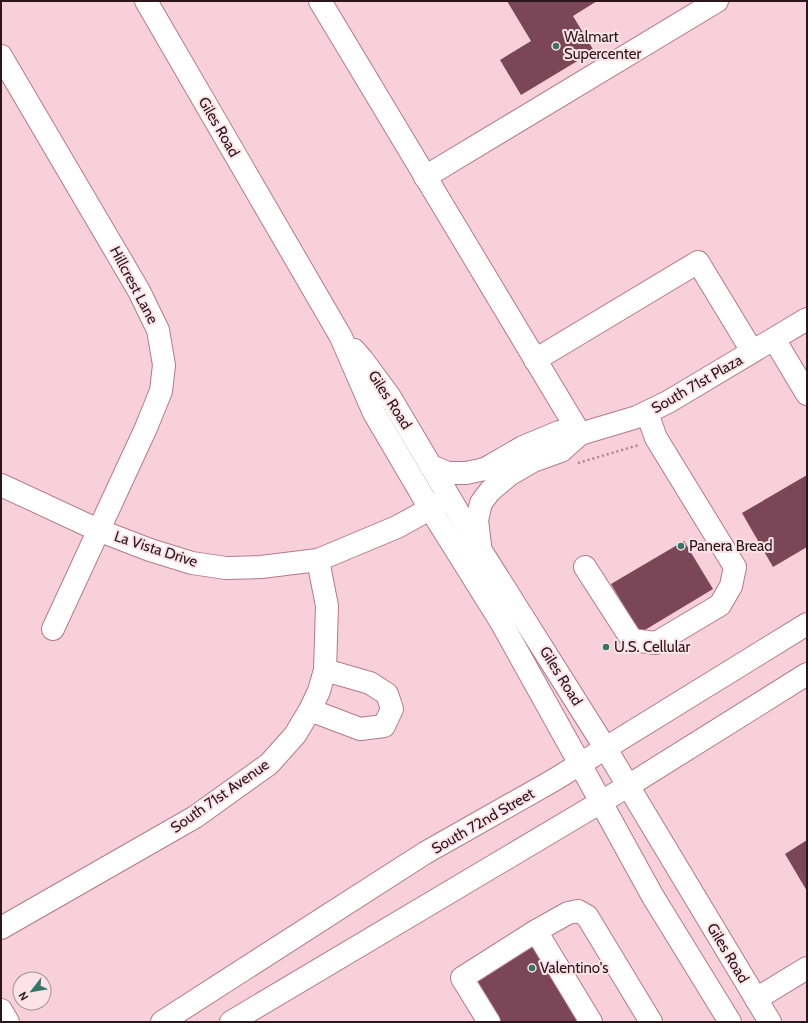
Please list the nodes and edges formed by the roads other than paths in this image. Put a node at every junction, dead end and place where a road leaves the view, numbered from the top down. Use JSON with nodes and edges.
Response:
{"nodes":[{"id":1,"x":146,"y":1,"type":"edge"},
{"id":2,"x":320,"y":1,"type":"edge"},
{"id":3,"x":717,"y":1,"type":"edge"},
{"id":4,"x":1,"y":56,"type":"edge"},
{"id":5,"x":426,"y":177,"type":"junction"},
{"id":6,"x":807,"y":319,"type":"edge"},
{"id":7,"x":341,"y":337,"type":"junction"},
{"id":8,"x":774,"y":339,"type":"junction"},
{"id":9,"x":752,"y":351,"type":"junction"},
{"id":10,"x":535,"y":360,"type":"junction"},
{"id":11,"x":807,"y":394,"type":"edge"},
{"id":12,"x":647,"y":413,"type":"junction"},
{"id":13,"x":580,"y":434,"type":"junction"},
{"id":14,"x":431,"y":466,"type":"junction"},
{"id":15,"x":1,"y":485,"type":"edge"},
{"id":16,"x":450,"y":498,"type":"junction"},
{"id":17,"x":431,"y":510,"type":"junction"},
{"id":18,"x":98,"y":530,"type":"junction"},
{"id":19,"x":480,"y":548,"type":"junction"},
{"id":20,"x":318,"y":560,"type":"junction"},
{"id":21,"x":585,"y":567,"type":"dead end"},
{"id":22,"x":807,"y":624,"type":"edge"},
{"id":23,"x":53,"y":629,"type":"dead end"},
{"id":24,"x":325,"y":670,"type":"junction"},
{"id":25,"x":807,"y":674,"type":"edge"},
{"id":26,"x":310,"y":710,"type":"junction"},
{"id":27,"x":606,"y":749,"type":"junction"},
{"id":28,"x":580,"y":764,"type":"junction"},
{"id":29,"x":628,"y":786,"type":"junction"},
{"id":30,"x":601,"y":802,"type":"junction"},
{"id":31,"x":1,"y":928,"type":"edge"},
{"id":32,"x":536,"y":931,"type":"junction"},
{"id":33,"x":807,"y":968,"type":"edge"},
{"id":34,"x":756,"y":999,"type":"junction"},
{"id":35,"x":1,"y":1010,"type":"edge"},
{"id":36,"x":8,"y":1022,"type":"edge"},
{"id":37,"x":162,"y":1022,"type":"edge"},
{"id":38,"x":231,"y":1022,"type":"edge"},
{"id":39,"x":489,"y":1022,"type":"edge"},
{"id":40,"x":591,"y":1022,"type":"edge"},
{"id":41,"x":651,"y":1022,"type":"edge"},
{"id":42,"x":730,"y":1022,"type":"edge"},
{"id":43,"x":770,"y":1022,"type":"edge"}],
"edges":[{"from":1,"to":7,"type":"street","name":"Giles Road"},
{"from":2,"to":5,"type":"street"},
{"from":3,"to":5,"type":"street"},
{"from":4,"to":18,"type":"street","name":"Hillcrest Lane"},
{"from":5,"to":10,"type":"street"},
{"from":6,"to":8,"type":"street","name":"South 71st Plaza"},
{"from":7,"to":14,"type":"street","name":"Giles Road"},
{"from":7,"to":17,"type":"street","name":"Giles Road"},
{"from":8,"to":9,"type":"street","name":"South 71st Plaza"},
{"from":8,"to":11,"type":"street"},
{"from":9,"to":10,"type":"street"},
{"from":9,"to":12,"type":"street","name":"South 71st Plaza"},
{"from":10,"to":13,"type":"street"},
{"from":12,"to":13,"type":"street","name":"South 71st Plaza"},
{"from":12,"to":21,"type":"street"},
{"from":13,"to":14,"type":"street","name":"South 71st Plaza"},
{"from":13,"to":19,"type":"street","name":"South 71st Plaza"},
{"from":14,"to":16,"type":"street","name":"Giles Road"},
{"from":15,"to":18,"type":"street","name":"La Vista Drive"},
{"from":16,"to":17,"type":"street","name":"La Vista Drive"},
{"from":16,"to":19,"type":"street","name":"Giles Road"},
{"from":17,"to":20,"type":"street","name":"La Vista Drive"},
{"from":17,"to":28,"type":"street","name":"Giles Road"},
{"from":18,"to":20,"type":"street","name":"La Vista Drive"},
{"from":18,"to":23,"type":"street","name":"Hillcrest Lane"},
{"from":19,"to":27,"type":"street","name":"Giles Road"},
{"from":20,"to":24,"type":"street","name":"South 71st Avenue"},
{"from":22,"to":27,"type":"street","name":"South 72nd Street"},
{"from":24,"to":26,"type":"street","name":"South 71st Avenue"},
{"from":24,"to":26,"type":"street"},
{"from":25,"to":29,"type":"street"},
{"from":26,"to":31,"type":"street","name":"South 71st Avenue"},
{"from":27,"to":28,"type":"street","name":"South 72nd Street"},
{"from":27,"to":29,"type":"street","name":"Giles Road"},
{"from":28,"to":30,"type":"street","name":"Giles Road"},
{"from":28,"to":37,"type":"street","name":"South 72nd Street"},
{"from":29,"to":30,"type":"street"},
{"from":29,"to":34,"type":"street","name":"Giles Road"},
{"from":30,"to":38,"type":"street"},
{"from":30,"to":42,"type":"street","name":"Giles Road"},
{"from":32,"to":39,"type":"street"},
{"from":32,"to":40,"type":"street"},
{"from":32,"to":41,"type":"street"},
{"from":33,"to":34,"type":"street"},
{"from":34,"to":43,"type":"street","name":"Giles Road"},
{"from":35,"to":36,"type":"street"}]}
